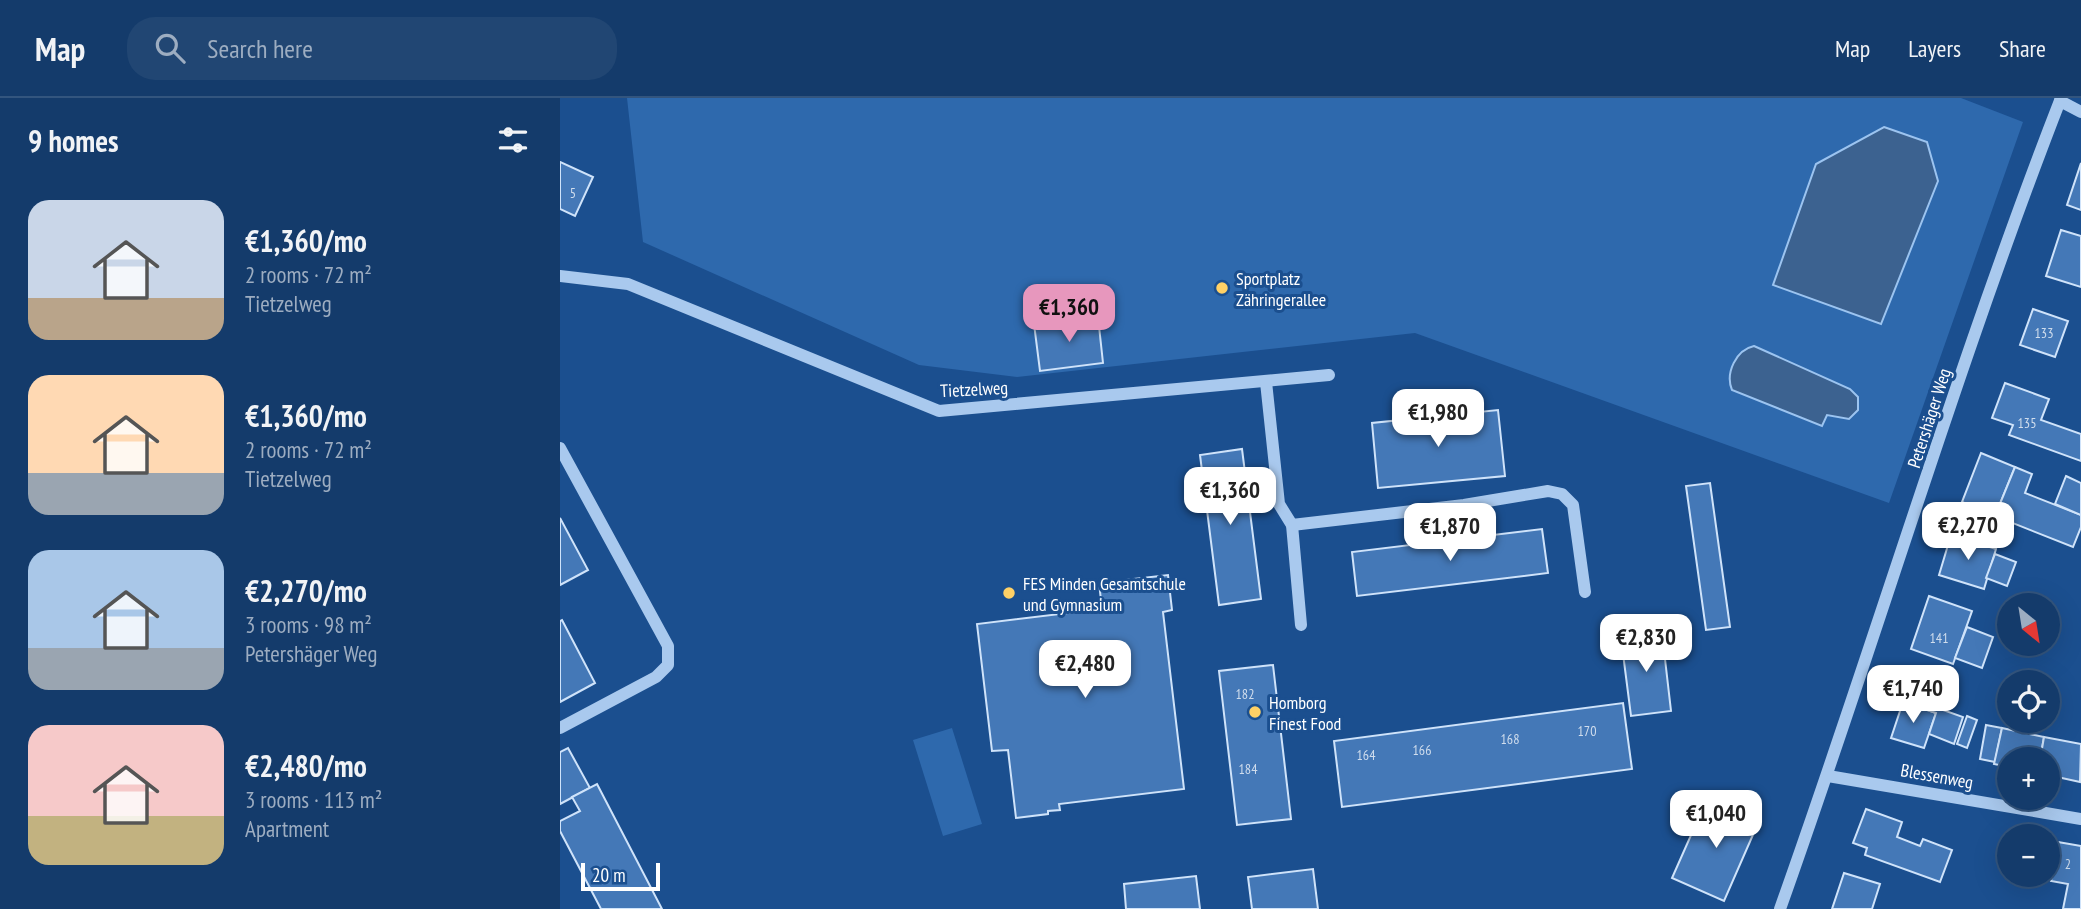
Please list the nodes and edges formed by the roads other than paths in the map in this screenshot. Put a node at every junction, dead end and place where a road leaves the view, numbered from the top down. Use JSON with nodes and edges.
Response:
{"nodes":[{"id":1,"x":2060,"y":100,"type":"edge"},
{"id":2,"x":2081,"y":112,"type":"edge"},
{"id":3,"x":560,"y":276,"type":"edge"},
{"id":4,"x":1329,"y":375,"type":"dead end"},
{"id":5,"x":1266,"y":382,"type":"junction"},
{"id":6,"x":560,"y":448,"type":"edge"},
{"id":7,"x":1292,"y":524,"type":"junction"},
{"id":8,"x":1585,"y":592,"type":"dead end"},
{"id":9,"x":1301,"y":625,"type":"dead end"},
{"id":10,"x":560,"y":728,"type":"edge"},
{"id":11,"x":1828,"y":776,"type":"junction"},
{"id":12,"x":2081,"y":819,"type":"edge"},
{"id":13,"x":1780,"y":909,"type":"edge"}],
"edges":[{"from":1,"to":2,"type":"street"},
{"from":1,"to":11,"type":"street","name":"Petershäger Weg"},
{"from":3,"to":5,"type":"street","name":"Tietzelweg"},
{"from":4,"to":5,"type":"street","name":"Tietzelweg"},
{"from":5,"to":7,"type":"street"},
{"from":6,"to":10,"type":"street"},
{"from":7,"to":8,"type":"street"},
{"from":7,"to":9,"type":"street"},
{"from":11,"to":12,"type":"street","name":"Blessenweg"},
{"from":11,"to":13,"type":"street","name":"Petershäger Weg"}]}
